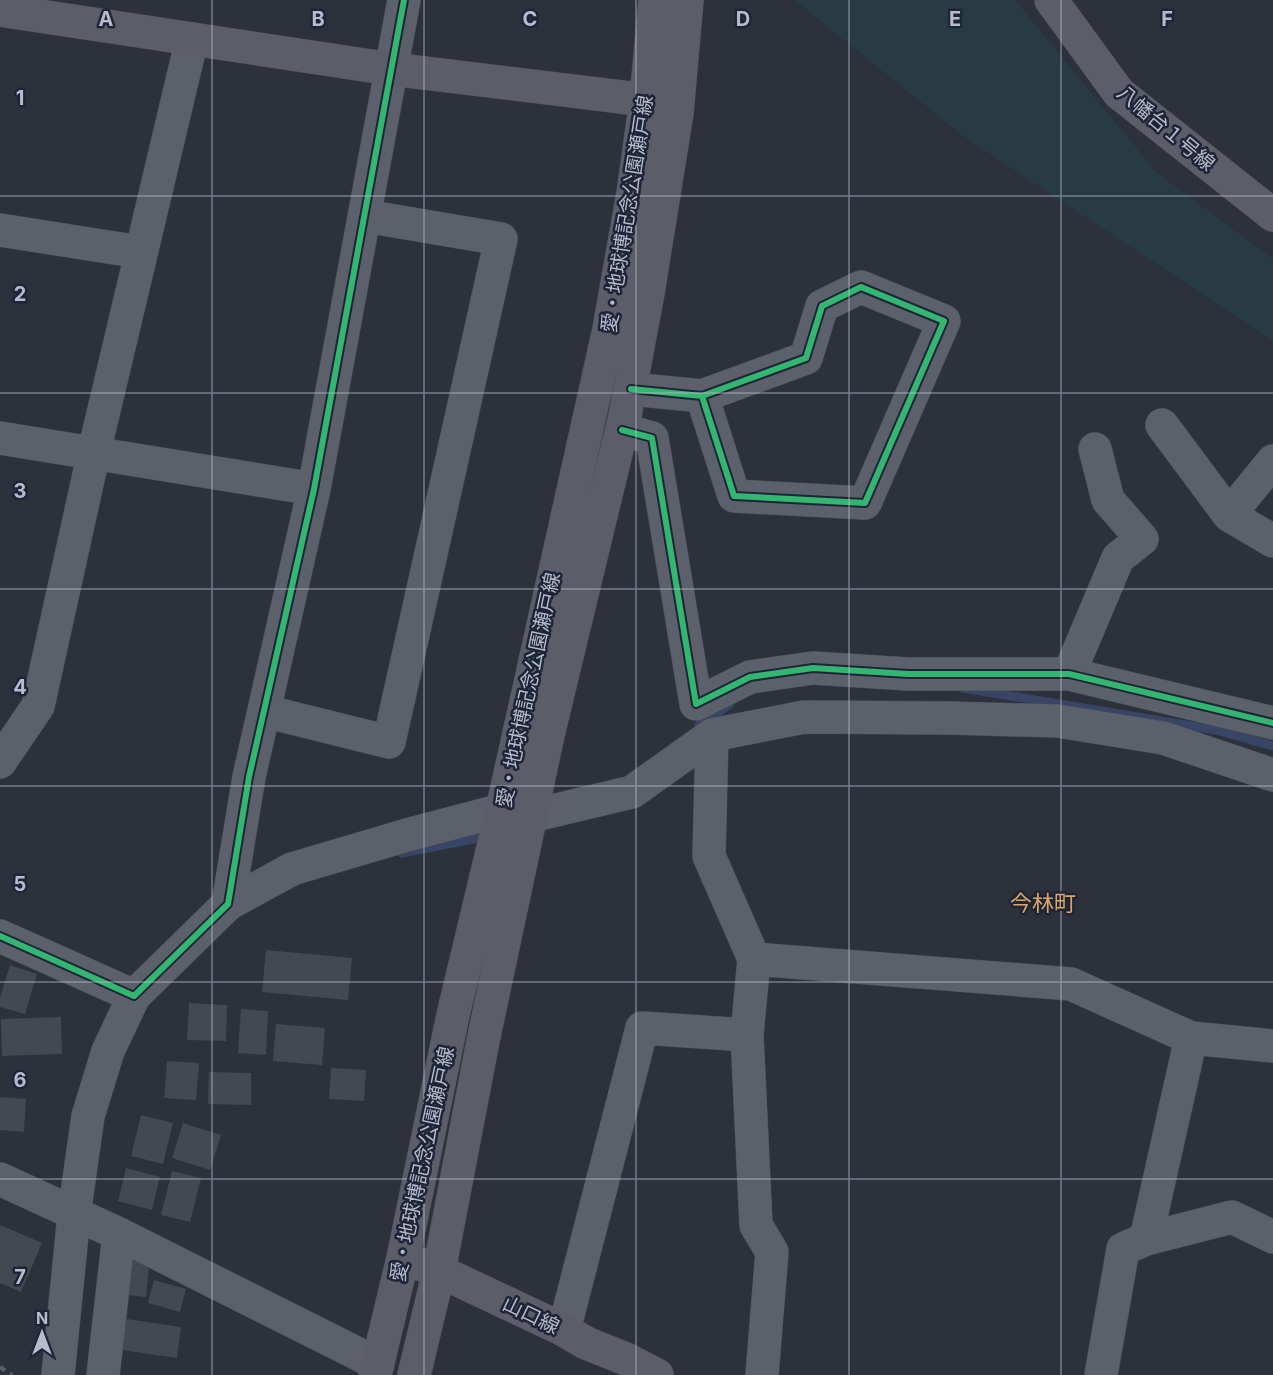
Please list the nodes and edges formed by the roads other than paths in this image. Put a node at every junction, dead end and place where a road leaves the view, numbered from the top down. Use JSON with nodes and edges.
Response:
{"nodes":[{"id":1,"x":404,"y":0,"type":"edge"},
{"id":2,"x":655,"y":0,"type":"edge"},
{"id":3,"x":687,"y":0,"type":"edge"},
{"id":4,"x":1051,"y":0,"type":"edge"},
{"id":5,"x":0,"y":10,"type":"edge"},
{"id":6,"x":192,"y":39,"type":"junction"},
{"id":7,"x":391,"y":69,"type":"junction"},
{"id":8,"x":646,"y":100,"type":"junction"},
{"id":9,"x":677,"y":113,"type":"junction"},
{"id":10,"x":1273,"y":215,"type":"edge"},
{"id":11,"x":365,"y":216,"type":"junction"},
{"id":12,"x":0,"y":230,"type":"edge"},
{"id":13,"x":140,"y":252,"type":"junction"},
{"id":14,"x":631,"y":388,"type":"junction"},
{"id":15,"x":702,"y":396,"type":"junction"},
{"id":16,"x":1162,"y":425,"type":"dead end"},
{"id":17,"x":622,"y":430,"type":"junction"},
{"id":18,"x":0,"y":438,"type":"edge"},
{"id":19,"x":1095,"y":449,"type":"dead end"},
{"id":20,"x":94,"y":452,"type":"junction"},
{"id":21,"x":1273,"y":461,"type":"edge"},
{"id":22,"x":314,"y":489,"type":"junction"},
{"id":23,"x":1229,"y":515,"type":"junction"},
{"id":24,"x":1273,"y":541,"type":"edge"},
{"id":25,"x":1069,"y":674,"type":"junction"},
{"id":26,"x":264,"y":711,"type":"junction"},
{"id":27,"x":1273,"y":723,"type":"edge"},
{"id":28,"x":712,"y":735,"type":"junction"},
{"id":29,"x":0,"y":762,"type":"edge"},
{"id":30,"x":1273,"y":775,"type":"edge"},
{"id":31,"x":516,"y":813,"type":"junction"},
{"id":32,"x":228,"y":904,"type":"junction"},
{"id":33,"x":0,"y":936,"type":"edge"},
{"id":34,"x":754,"y":959,"type":"junction"},
{"id":35,"x":134,"y":996,"type":"junction"},
{"id":36,"x":747,"y":1035,"type":"junction"},
{"id":37,"x":1191,"y":1038,"type":"junction"},
{"id":38,"x":1273,"y":1046,"type":"edge"},
{"id":39,"x":0,"y":1179,"type":"edge"},
{"id":40,"x":74,"y":1215,"type":"junction"},
{"id":41,"x":119,"y":1234,"type":"junction"},
{"id":42,"x":1273,"y":1237,"type":"edge"},
{"id":43,"x":1146,"y":1239,"type":"junction"},
{"id":44,"x":403,"y":1258,"type":"junction"},
{"id":45,"x":439,"y":1270,"type":"junction"},
{"id":46,"x":564,"y":1330,"type":"junction"},
{"id":47,"x":624,"y":1367,"type":"edge"},
{"id":48,"x":377,"y":1370,"type":"edge"},
{"id":49,"x":58,"y":1375,"type":"edge"},
{"id":50,"x":103,"y":1375,"type":"edge"},
{"id":51,"x":414,"y":1375,"type":"edge"},
{"id":52,"x":657,"y":1375,"type":"edge"},
{"id":53,"x":762,"y":1375,"type":"edge"},
{"id":54,"x":1101,"y":1375,"type":"edge"}],
"edges":[{"from":1,"to":7,"type":"street"},
{"from":2,"to":8,"type":"main road","name":"愛・地球博記念公園瀬戸線"},
{"from":3,"to":9,"type":"main road","name":"愛・地球博記念公園瀬戸線"},
{"from":4,"to":10,"type":"main road","name":"八幡台１号線"},
{"from":5,"to":6,"type":"main road"},
{"from":6,"to":7,"type":"main road"},
{"from":6,"to":13,"type":"street"},
{"from":7,"to":8,"type":"main road"},
{"from":7,"to":11,"type":"street"},
{"from":8,"to":9,"type":"main road"},
{"from":8,"to":31,"type":"main road","name":"愛・地球博記念公園瀬戸線"},
{"from":9,"to":14,"type":"main road","name":"愛・地球博記念公園瀬戸線"},
{"from":11,"to":22,"type":"street"},
{"from":11,"to":26,"type":"street"},
{"from":12,"to":13,"type":"street"},
{"from":13,"to":20,"type":"street"},
{"from":14,"to":15,"type":"street"},
{"from":14,"to":17,"type":"main road","name":"愛・地球博記念公園瀬戸線"},
{"from":15,"to":15,"type":"street"},
{"from":16,"to":23,"type":"street"},
{"from":17,"to":25,"type":"street"},
{"from":17,"to":31,"type":"main road","name":"愛・地球博記念公園瀬戸線"},
{"from":18,"to":20,"type":"street"},
{"from":19,"to":25,"type":"street"},
{"from":20,"to":22,"type":"street"},
{"from":20,"to":29,"type":"street"},
{"from":21,"to":23,"type":"street"},
{"from":22,"to":26,"type":"street"},
{"from":23,"to":24,"type":"street"},
{"from":25,"to":27,"type":"street"},
{"from":26,"to":32,"type":"street"},
{"from":28,"to":30,"type":"street"},
{"from":28,"to":31,"type":"street"},
{"from":28,"to":34,"type":"street"},
{"from":31,"to":32,"type":"street"},
{"from":31,"to":44,"type":"main road","name":"愛・地球博記念公園瀬戸線"},
{"from":31,"to":45,"type":"main road","name":"愛・地球博記念公園瀬戸線"},
{"from":32,"to":35,"type":"street"},
{"from":33,"to":35,"type":"street"},
{"from":34,"to":36,"type":"street"},
{"from":34,"to":37,"type":"street"},
{"from":35,"to":40,"type":"street"},
{"from":36,"to":46,"type":"street"},
{"from":36,"to":53,"type":"street"},
{"from":37,"to":38,"type":"street"},
{"from":37,"to":43,"type":"street"},
{"from":39,"to":40,"type":"street"},
{"from":40,"to":41,"type":"street"},
{"from":40,"to":49,"type":"street"},
{"from":41,"to":48,"type":"street"},
{"from":41,"to":50,"type":"street"},
{"from":42,"to":43,"type":"street"},
{"from":43,"to":54,"type":"street"},
{"from":44,"to":45,"type":"main road","name":"山口線"},
{"from":44,"to":48,"type":"main road","name":"愛・地球博記念公園瀬戸線"},
{"from":45,"to":46,"type":"main road","name":"山口線"},
{"from":45,"to":51,"type":"main road","name":"愛・地球博記念公園瀬戸線"},
{"from":46,"to":47,"type":"main road","name":"山口線"},
{"from":47,"to":52,"type":"main road","name":"山口線"}]}
